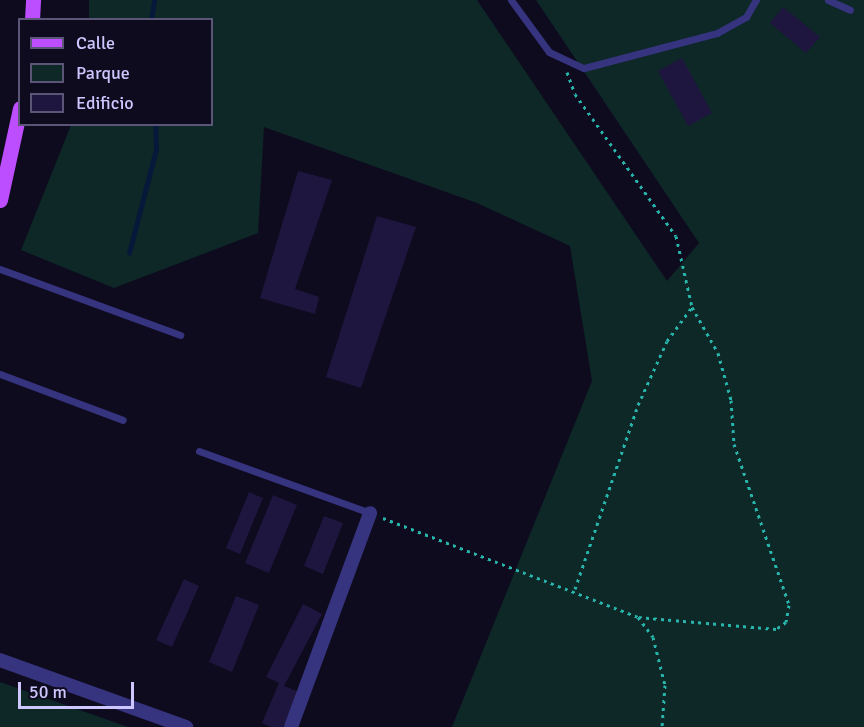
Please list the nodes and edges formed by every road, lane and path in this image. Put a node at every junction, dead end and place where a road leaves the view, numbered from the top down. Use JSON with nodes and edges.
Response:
{"nodes":[{"id":1,"x":33,"y":0,"type":"edge"},
{"id":2,"x":511,"y":0,"type":"edge"},
{"id":3,"x":756,"y":0,"type":"edge"},
{"id":4,"x":828,"y":0,"type":"edge"},
{"id":5,"x":850,"y":10,"type":"dead end"},
{"id":6,"x":32,"y":18,"type":"edge"},
{"id":7,"x":563,"y":62,"type":"junction"},
{"id":8,"x":18,"y":117,"type":"edge"},
{"id":9,"x":0,"y":200,"type":"edge"},
{"id":10,"x":0,"y":269,"type":"edge"},
{"id":11,"x":692,"y":307,"type":"junction"},
{"id":12,"x":180,"y":335,"type":"dead end"},
{"id":13,"x":0,"y":374,"type":"edge"},
{"id":14,"x":123,"y":420,"type":"dead end"},
{"id":15,"x":200,"y":451,"type":"dead end"},
{"id":16,"x":370,"y":513,"type":"junction"},
{"id":17,"x":575,"y":589,"type":"junction"},
{"id":18,"x":638,"y":616,"type":"junction"},
{"id":19,"x":0,"y":660,"type":"edge"},
{"id":20,"x":186,"y":727,"type":"edge"},
{"id":21,"x":291,"y":727,"type":"edge"},
{"id":22,"x":662,"y":727,"type":"edge"}],
"edges":[{"from":1,"to":6,"type":"main road"},
{"from":2,"to":7,"type":"lane"},
{"from":3,"to":7,"type":"lane"},
{"from":4,"to":5,"type":"lane"},
{"from":7,"to":11,"type":"path"},
{"from":8,"to":9,"type":"main road"},
{"from":10,"to":12,"type":"lane"},
{"from":11,"to":17,"type":"path"},
{"from":11,"to":18,"type":"path"},
{"from":13,"to":14,"type":"lane"},
{"from":15,"to":16,"type":"lane"},
{"from":16,"to":17,"type":"path"},
{"from":16,"to":21,"type":"street"},
{"from":17,"to":18,"type":"path"},
{"from":18,"to":22,"type":"path"},
{"from":19,"to":20,"type":"street"}]}
